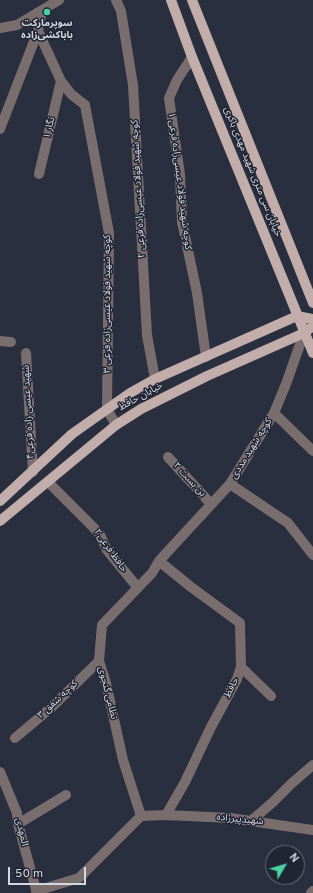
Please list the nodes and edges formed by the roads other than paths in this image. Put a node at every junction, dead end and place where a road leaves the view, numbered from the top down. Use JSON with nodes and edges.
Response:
{"nodes":[{"id":1,"x":59,"y":0,"type":"edge"},
{"id":2,"x":116,"y":0,"type":"edge"},
{"id":3,"x":171,"y":0,"type":"edge"},
{"id":4,"x":192,"y":0,"type":"edge"},
{"id":5,"x":42,"y":11,"type":"junction"},
{"id":6,"x":0,"y":28,"type":"edge"},
{"id":7,"x":38,"y":31,"type":"junction"},
{"id":8,"x":192,"y":57,"type":"junction"},
{"id":9,"x":61,"y":81,"type":"junction"},
{"id":10,"x":0,"y":129,"type":"edge"},
{"id":11,"x":39,"y":174,"type":"dead end"},
{"id":12,"x":313,"y":303,"type":"edge"},
{"id":13,"x":297,"y":316,"type":"junction"},
{"id":14,"x":313,"y":319,"type":"edge"},
{"id":15,"x":313,"y":326,"type":"edge"},
{"id":16,"x":304,"y":333,"type":"junction"},
{"id":17,"x":0,"y":342,"type":"edge"},
{"id":18,"x":11,"y":342,"type":"dead end"},
{"id":19,"x":26,"y":352,"type":"dead end"},
{"id":20,"x":313,"y":353,"type":"edge"},
{"id":21,"x":206,"y":357,"type":"junction"},
{"id":22,"x":155,"y":379,"type":"junction"},
{"id":23,"x":107,"y":409,"type":"junction"},
{"id":24,"x":274,"y":413,"type":"junction"},
{"id":25,"x":116,"y":425,"type":"junction"},
{"id":26,"x":313,"y":451,"type":"edge"},
{"id":27,"x":168,"y":457,"type":"dead end"},
{"id":28,"x":33,"y":472,"type":"junction"},
{"id":29,"x":48,"y":482,"type":"junction"},
{"id":30,"x":230,"y":484,"type":"junction"},
{"id":31,"x":0,"y":501,"type":"edge"},
{"id":32,"x":211,"y":504,"type":"junction"},
{"id":33,"x":0,"y":521,"type":"edge"},
{"id":34,"x":313,"y":555,"type":"edge"},
{"id":35,"x":159,"y":561,"type":"junction"},
{"id":36,"x":138,"y":588,"type":"junction"},
{"id":37,"x":99,"y":661,"type":"junction"},
{"id":38,"x":240,"y":667,"type":"junction"},
{"id":39,"x":271,"y":696,"type":"dead end"},
{"id":40,"x":15,"y":738,"type":"dead end"},
{"id":41,"x":313,"y":765,"type":"edge"},
{"id":42,"x":0,"y":772,"type":"edge"},
{"id":43,"x":66,"y":795,"type":"dead end"},
{"id":44,"x":166,"y":815,"type":"junction"},
{"id":45,"x":141,"y":816,"type":"junction"},
{"id":46,"x":251,"y":821,"type":"junction"},
{"id":47,"x":18,"y":824,"type":"junction"},
{"id":48,"x":313,"y":830,"type":"edge"},
{"id":49,"x":36,"y":892,"type":"edge"}],
"edges":[{"from":1,"to":5,"type":"street"},
{"from":2,"to":22,"type":"street","name":"کوچه شهید فولاد عیسی‌زاده فرعی ۲"},
{"from":3,"to":8,"type":"main road","name":"خیابان سی متری شهید مهدی باکری"},
{"from":4,"to":12,"type":"main road","name":"خیابان سی متری شهید مهدی باکری"},
{"from":5,"to":6,"type":"street"},
{"from":5,"to":7,"type":"street"},
{"from":7,"to":9,"type":"street","name":"کوچه شهید فولاد عیسی‌زاده فرعی ۳"},
{"from":7,"to":10,"type":"street"},
{"from":8,"to":13,"type":"main road","name":"خیابان سی متری شهید مهدی باکری"},
{"from":8,"to":21,"type":"street","name":"کوچه شهید فولاد عیسی‌زاده فرعی ۱"},
{"from":9,"to":11,"type":"street","name":"نگار ۱"},
{"from":9,"to":23,"type":"street","name":"کوچه شهید فولاد عیسی‌زاده فرعی ۳"},
{"from":13,"to":14,"type":"main road"},
{"from":13,"to":16,"type":"main road","name":"خیابان سی متری شهید مهدی باکری"},
{"from":13,"to":21,"type":"main road","name":"خیابان حافظ"},
{"from":15,"to":16,"type":"main road","name":"خیابان حافظ"},
{"from":16,"to":20,"type":"main road","name":"خیابان سی متری شهید مهدی باکری"},
{"from":16,"to":24,"type":"street","name":"کوچه شهید مددی"},
{"from":16,"to":25,"type":"main road","name":"خیابان حافظ"},
{"from":17,"to":18,"type":"street"},
{"from":19,"to":28,"type":"street","name":"شهید عیسی زاده فرعی۴"},
{"from":21,"to":22,"type":"main road","name":"خیابان حافظ"},
{"from":22,"to":23,"type":"main road","name":"خیابان حافظ"},
{"from":23,"to":25,"type":"street"},
{"from":23,"to":28,"type":"main road","name":"خیابان حافظ"},
{"from":24,"to":26,"type":"street"},
{"from":24,"to":30,"type":"street","name":"کوچه شهید مددی"},
{"from":25,"to":29,"type":"main road","name":"خیابان حافظ"},
{"from":27,"to":32,"type":"street","name":"بن بست ۲"},
{"from":28,"to":31,"type":"main road","name":"خیابان حافظ"},
{"from":29,"to":33,"type":"main road","name":"خیابان حافظ"},
{"from":29,"to":36,"type":"street","name":"حافظ فرعی۲"},
{"from":30,"to":32,"type":"street","name":"نظامی گنجوی"},
{"from":30,"to":34,"type":"street","name":"کوچه شهید مددی"},
{"from":32,"to":35,"type":"street","name":"نظامی گنجوی"},
{"from":35,"to":36,"type":"street","name":"نظامی گنجوی"},
{"from":35,"to":38,"type":"street","name":"حافظ"},
{"from":36,"to":37,"type":"street","name":"نظامی گنجوی"},
{"from":37,"to":40,"type":"street","name":"کوچه شفق ۳"},
{"from":37,"to":45,"type":"street","name":"نظامی گنجوی"},
{"from":38,"to":39,"type":"street"},
{"from":38,"to":44,"type":"street","name":"حافظ"},
{"from":41,"to":46,"type":"street"},
{"from":42,"to":47,"type":"street","name":"المهدی"},
{"from":43,"to":47,"type":"street"},
{"from":44,"to":45,"type":"street"},
{"from":44,"to":46,"type":"street","name":"شهیدپیرزاده"},
{"from":45,"to":49,"type":"street"},
{"from":46,"to":48,"type":"street","name":"شهیدپیرزاده"},
{"from":47,"to":49,"type":"street","name":"المهدی"}]}
